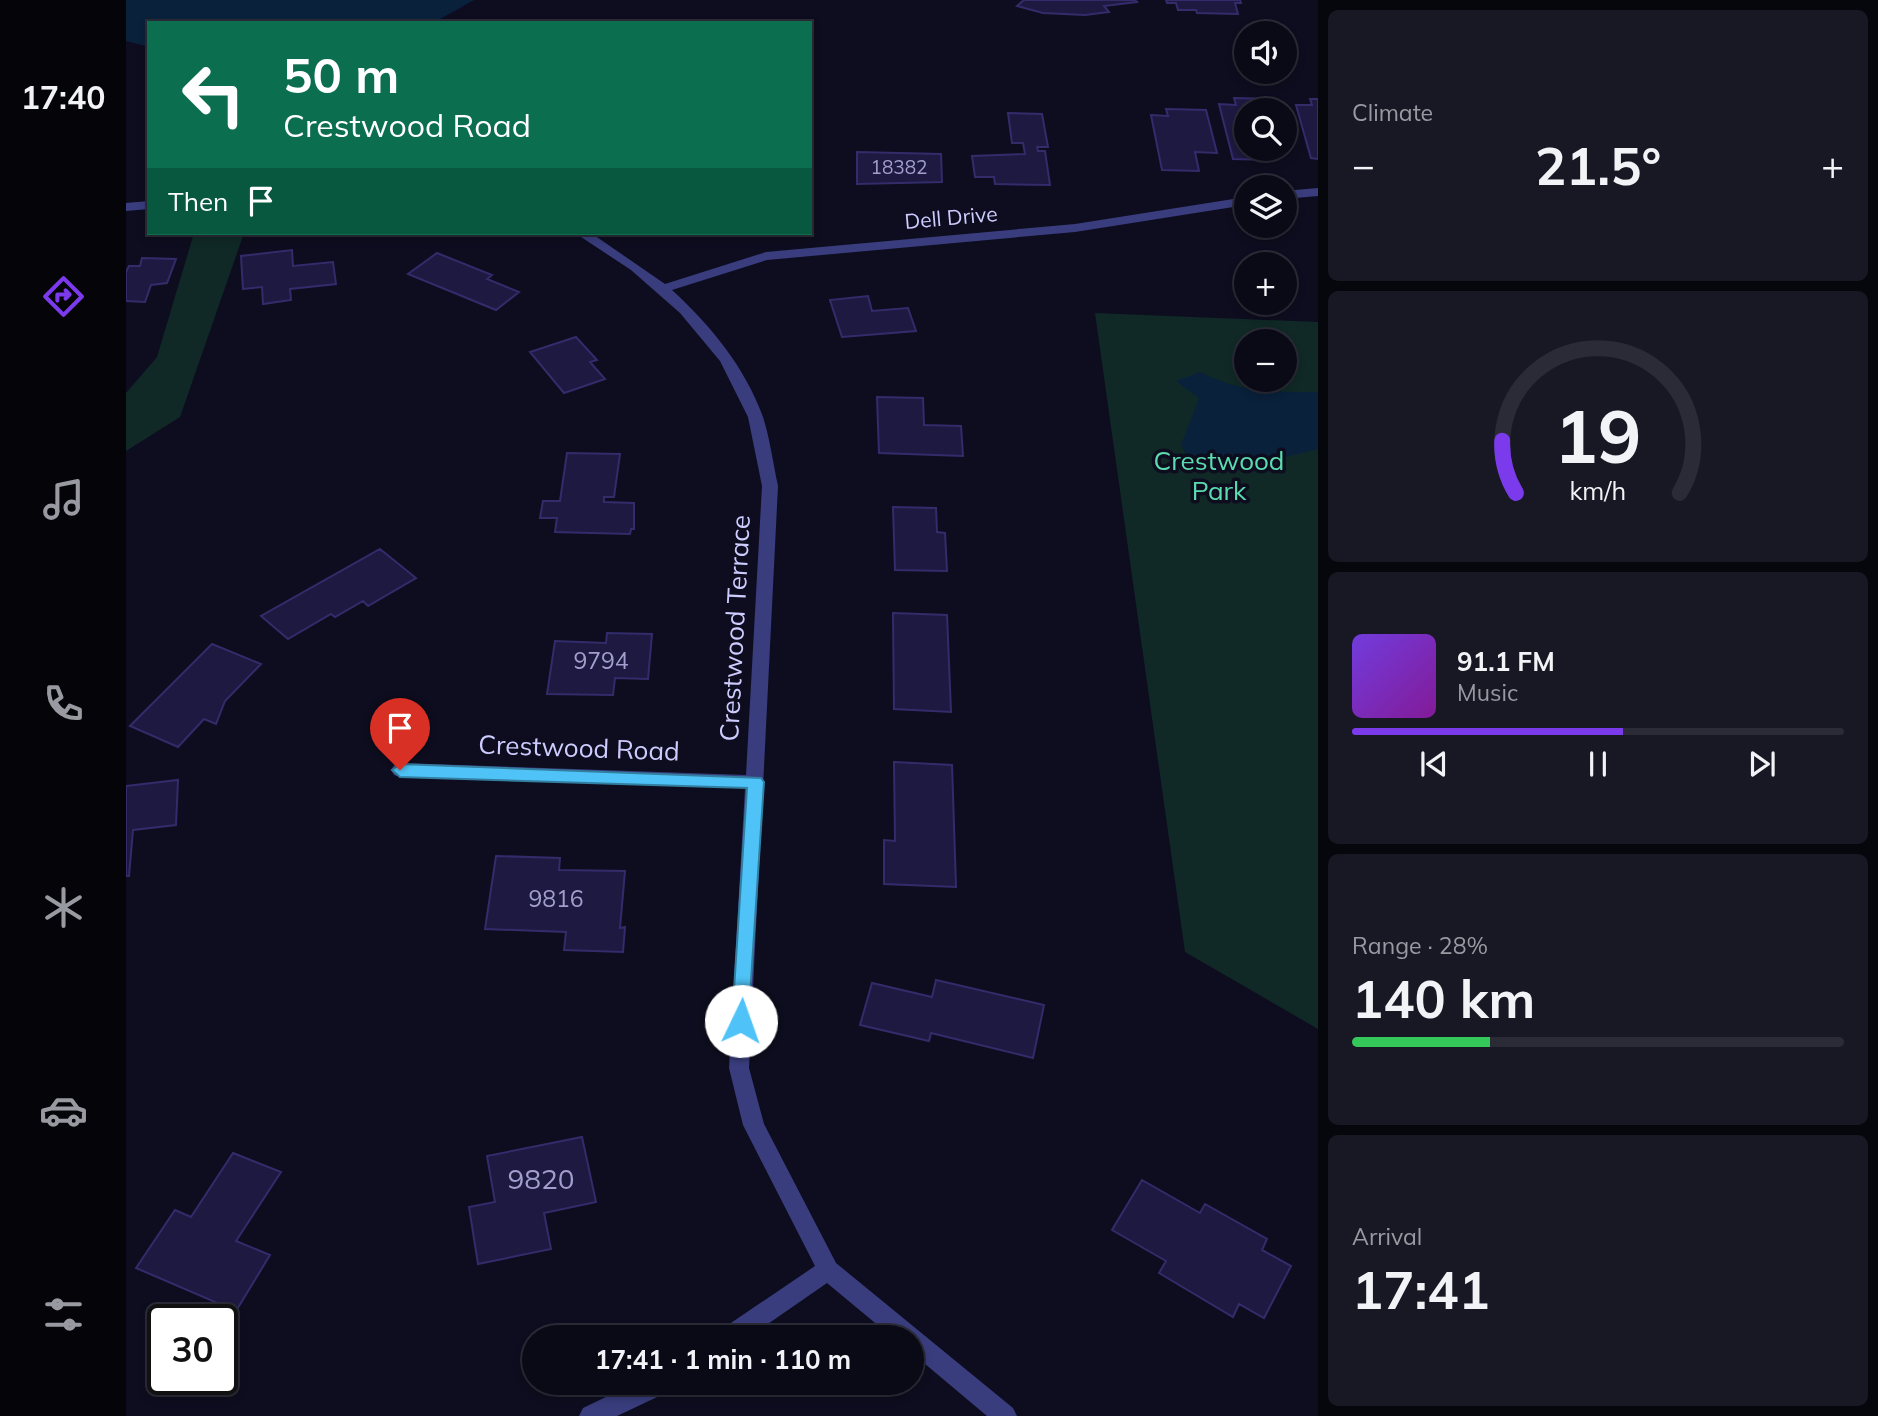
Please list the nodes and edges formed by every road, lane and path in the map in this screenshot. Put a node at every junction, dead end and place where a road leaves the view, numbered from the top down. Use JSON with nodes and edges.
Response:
{"nodes":[{"id":1,"x":1318,"y":192,"type":"edge"},
{"id":2,"x":1297,"y":194,"type":"edge"},
{"id":3,"x":1234,"y":203,"type":"edge"},
{"id":4,"x":147,"y":205,"type":"edge"},
{"id":5,"x":126,"y":207,"type":"edge"},
{"id":6,"x":585,"y":235,"type":"edge"},
{"id":7,"x":662,"y":289,"type":"junction"},
{"id":8,"x":400,"y":770,"type":"dead end"},
{"id":9,"x":755,"y":782,"type":"junction"},
{"id":10,"x":828,"y":1270,"type":"junction"},
{"id":11,"x":748,"y":1325,"type":"edge"},
{"id":12,"x":895,"y":1325,"type":"edge"},
{"id":13,"x":924,"y":1349,"type":"edge"},
{"id":14,"x":636,"y":1395,"type":"edge"},
{"id":15,"x":592,"y":1416,"type":"edge"},
{"id":16,"x":1005,"y":1416,"type":"edge"}],
"edges":[{"from":1,"to":2,"type":"street"},
{"from":3,"to":7,"type":"street","name":"Dell Drive"},
{"from":4,"to":5,"type":"street"},
{"from":6,"to":7,"type":"street","name":"Crestwood Terrace"},
{"from":7,"to":9,"type":"street","name":"Crestwood Terrace"},
{"from":8,"to":9,"type":"street","name":"Crestwood Road"},
{"from":9,"to":10,"type":"street","name":"Crestwood Terrace"},
{"from":10,"to":11,"type":"street"},
{"from":10,"to":12,"type":"street","name":"Crestwood Terrace"},
{"from":13,"to":16,"type":"street","name":"Crestwood Terrace"},
{"from":14,"to":15,"type":"street"}]}
